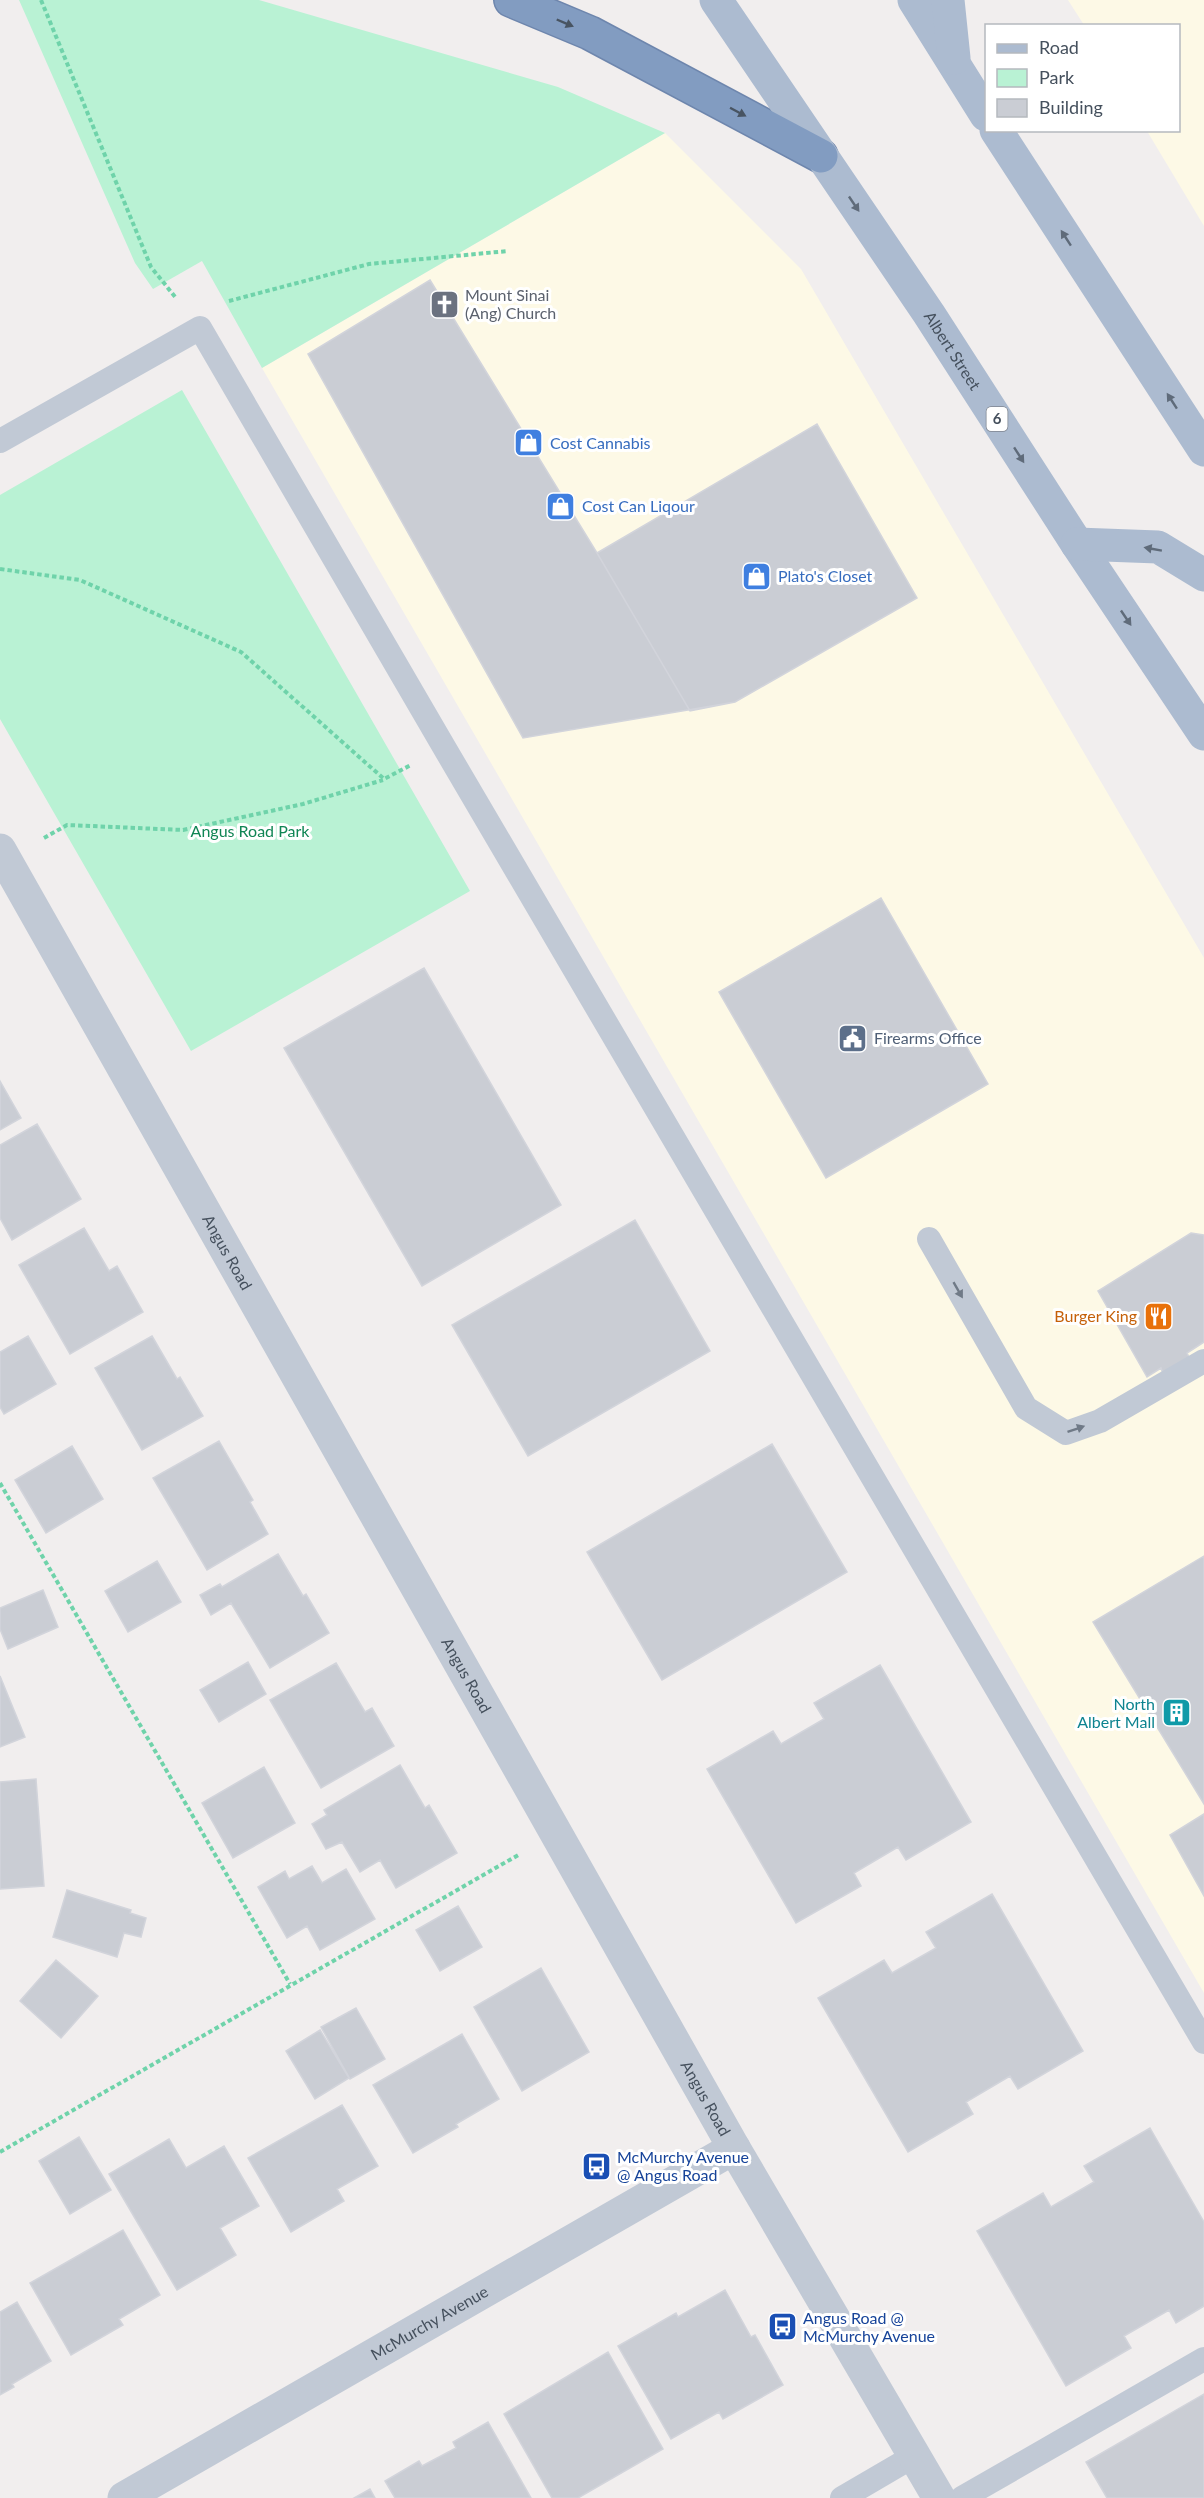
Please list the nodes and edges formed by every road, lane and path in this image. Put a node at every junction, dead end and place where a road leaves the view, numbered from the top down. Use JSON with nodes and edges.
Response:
{"nodes":[{"id":1,"x":41,"y":0,"type":"edge"},
{"id":2,"x":511,"y":0,"type":"edge"},
{"id":3,"x":716,"y":0,"type":"edge"},
{"id":4,"x":914,"y":0,"type":"edge"},
{"id":5,"x":948,"y":0,"type":"edge"},
{"id":6,"x":955,"y":65,"type":"junction"},
{"id":7,"x":985,"y":112,"type":"edge"},
{"id":8,"x":997,"y":132,"type":"edge"},
{"id":9,"x":821,"y":156,"type":"junction"},
{"id":10,"x":508,"y":251,"type":"dead end"},
{"id":11,"x":200,"y":327,"type":"junction"},
{"id":12,"x":0,"y":441,"type":"edge"},
{"id":13,"x":1204,"y":450,"type":"edge"},
{"id":14,"x":1077,"y":544,"type":"junction"},
{"id":15,"x":0,"y":568,"type":"edge"},
{"id":16,"x":1204,"y":575,"type":"edge"},
{"id":17,"x":1204,"y":734,"type":"edge"},
{"id":18,"x":444,"y":747,"type":"junction"},
{"id":19,"x":384,"y":779,"type":"junction"},
{"id":20,"x":3,"y":855,"type":"edge"},
{"id":21,"x":928,"y":1239,"type":"dead end"},
{"id":22,"x":1204,"y":1361,"type":"edge"},
{"id":23,"x":0,"y":1484,"type":"edge"},
{"id":24,"x":557,"y":1833,"type":"junction"},
{"id":25,"x":290,"y":1984,"type":"junction"},
{"id":26,"x":1204,"y":2043,"type":"edge"},
{"id":27,"x":734,"y":2148,"type":"junction"},
{"id":28,"x":0,"y":2152,"type":"edge"},
{"id":29,"x":1204,"y":2359,"type":"edge"},
{"id":30,"x":914,"y":2456,"type":"junction"},
{"id":31,"x":124,"y":2498,"type":"edge"},
{"id":32,"x":842,"y":2498,"type":"edge"},
{"id":33,"x":939,"y":2498,"type":"edge"},
{"id":34,"x":962,"y":2498,"type":"edge"}],
"edges":[{"from":1,"to":11,"type":"path"},
{"from":2,"to":9,"type":"highway","one_way":true},
{"from":3,"to":9,"type":"main road","name":"Albert Street","number":"6"},
{"from":4,"to":6,"type":"main road"},
{"from":5,"to":6,"type":"main road"},
{"from":6,"to":7,"type":"main road"},
{"from":13,"to":8,"type":"main road","one_way":true},
{"from":9,"to":14,"type":"main road","name":"Albert Street","number":"6","one_way":true},
{"from":10,"to":11,"type":"path"},
{"from":11,"to":12,"type":"lane"},
{"from":11,"to":18,"type":"lane"},
{"from":16,"to":14,"type":"main road","one_way":true},
{"from":14,"to":17,"type":"main road","name":"Albert Street","number":"6","one_way":true},
{"from":15,"to":19,"type":"path"},
{"from":18,"to":19,"type":"path"},
{"from":18,"to":26,"type":"lane"},
{"from":19,"to":20,"type":"path"},
{"from":20,"to":24,"type":"street","name":"Angus Road"},
{"from":21,"to":22,"type":"lane","one_way":true},
{"from":23,"to":25,"type":"path"},
{"from":24,"to":25,"type":"path"},
{"from":24,"to":27,"type":"street","name":"Angus Road"},
{"from":25,"to":28,"type":"path"},
{"from":27,"to":30,"type":"street","name":"Angus Road"},
{"from":27,"to":31,"type":"street","name":"McMurchy Avenue"},
{"from":29,"to":34,"type":"lane"},
{"from":30,"to":32,"type":"lane"},
{"from":30,"to":33,"type":"street","name":"Angus Road"}]}
